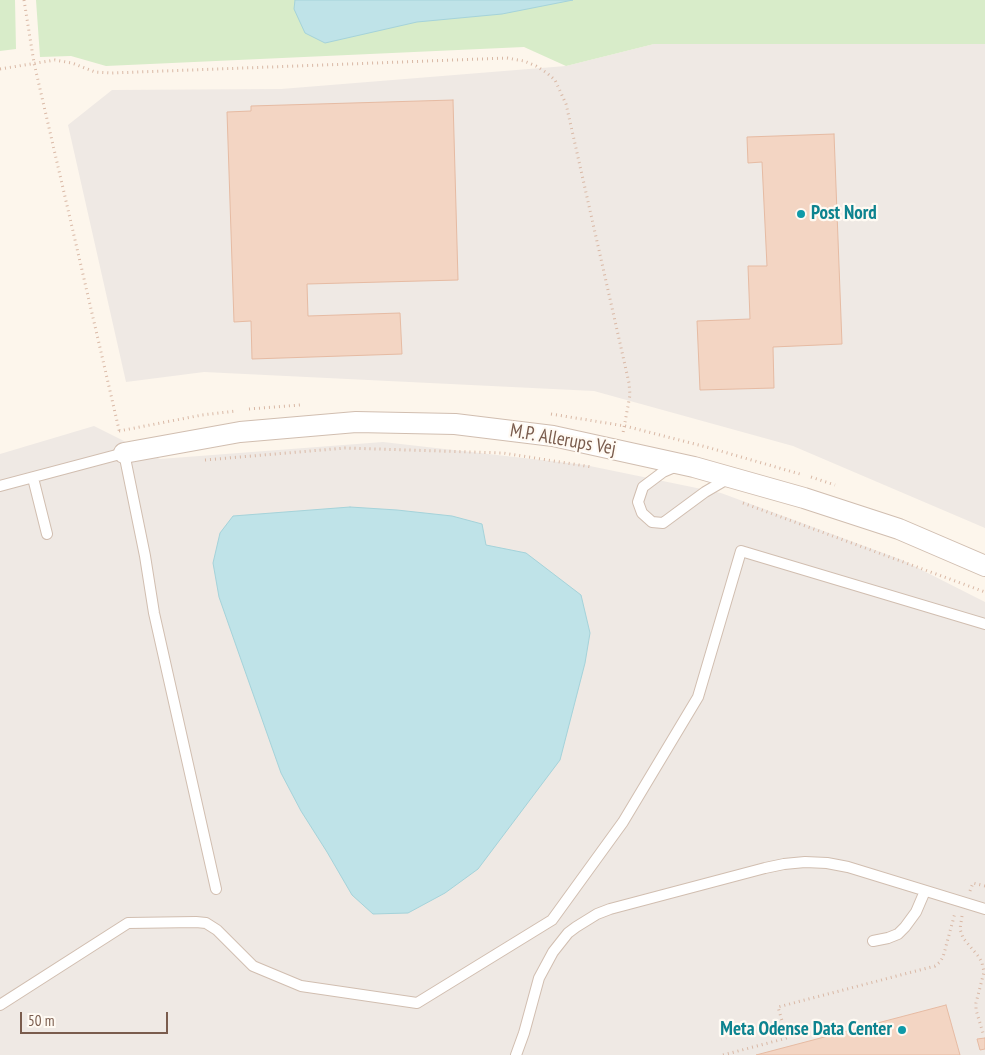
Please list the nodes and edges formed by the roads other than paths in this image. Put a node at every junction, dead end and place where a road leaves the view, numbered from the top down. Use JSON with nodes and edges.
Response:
{"nodes":[{"id":1,"x":124,"y":454,"type":"junction"},
{"id":2,"x":683,"y":464,"type":"junction"},
{"id":3,"x":731,"y":477,"type":"junction"},
{"id":4,"x":33,"y":478,"type":"junction"},
{"id":5,"x":0,"y":486,"type":"edge"},
{"id":6,"x":47,"y":534,"type":"dead end"},
{"id":7,"x":985,"y":566,"type":"edge"},
{"id":8,"x":985,"y":624,"type":"edge"},
{"id":9,"x":216,"y":889,"type":"dead end"},
{"id":10,"x":925,"y":891,"type":"junction"},
{"id":11,"x":985,"y":909,"type":"edge"},
{"id":12,"x":873,"y":941,"type":"dead end"},
{"id":13,"x":0,"y":1005,"type":"edge"},
{"id":14,"x":516,"y":1055,"type":"edge"}],
"edges":[{"from":1,"to":2,"type":"street","name":"M.P. Allerups Vej"},
{"from":1,"to":4,"type":"lane"},
{"from":1,"to":9,"type":"lane"},
{"from":2,"to":3,"type":"street","name":"M.P. Allerups Vej"},
{"from":2,"to":3,"type":"lane"},
{"from":3,"to":7,"type":"street","name":"M.P. Allerups Vej"},
{"from":4,"to":5,"type":"lane"},
{"from":4,"to":6,"type":"lane"},
{"from":8,"to":13,"type":"lane"},
{"from":10,"to":11,"type":"lane"},
{"from":10,"to":12,"type":"lane"},
{"from":10,"to":14,"type":"lane"}]}
